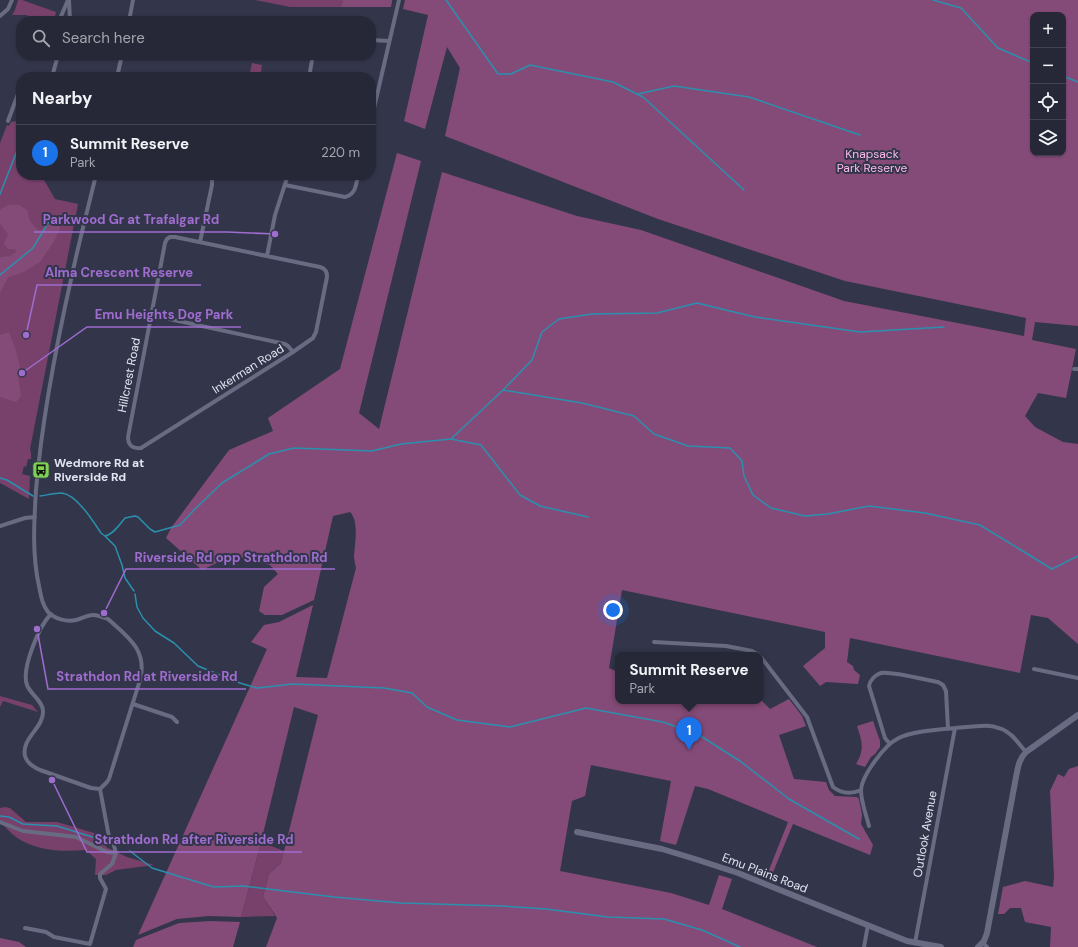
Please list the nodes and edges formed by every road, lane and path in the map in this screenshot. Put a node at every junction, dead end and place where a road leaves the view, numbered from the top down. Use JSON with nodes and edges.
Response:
{"nodes":[{"id":1,"x":12,"y":0,"type":"edge"},
{"id":2,"x":69,"y":0,"type":"edge"},
{"id":3,"x":133,"y":0,"type":"edge"},
{"id":4,"x":399,"y":0,"type":"edge"},
{"id":5,"x":0,"y":16,"type":"edge"},
{"id":6,"x":61,"y":16,"type":"edge"},
{"id":7,"x":70,"y":16,"type":"edge"},
{"id":8,"x":130,"y":16,"type":"edge"},
{"id":9,"x":376,"y":40,"type":"edge"},
{"id":10,"x":390,"y":41,"type":"junction"},
{"id":11,"x":57,"y":60,"type":"edge"},
{"id":12,"x":121,"y":60,"type":"edge"},
{"id":13,"x":312,"y":60,"type":"edge"},
{"id":14,"x":53,"y":72,"type":"edge"},
{"id":15,"x":118,"y":72,"type":"edge"},
{"id":16,"x":310,"y":72,"type":"edge"},
{"id":17,"x":16,"y":100,"type":"edge"},
{"id":18,"x":376,"y":100,"type":"edge"},
{"id":19,"x":8,"y":122,"type":"dead end"},
{"id":20,"x":95,"y":180,"type":"edge"},
{"id":21,"x":212,"y":180,"type":"edge"},
{"id":22,"x":286,"y":180,"type":"edge"},
{"id":23,"x":357,"y":180,"type":"edge"},
{"id":24,"x":285,"y":185,"type":"junction"},
{"id":25,"x":200,"y":242,"type":"junction"},
{"id":26,"x":267,"y":256,"type":"junction"},
{"id":27,"x":151,"y":315,"type":"junction"},
{"id":28,"x":293,"y":352,"type":"junction"},
{"id":29,"x":132,"y":447,"type":"joint"},
{"id":30,"x":35,"y":517,"type":"junction"},
{"id":31,"x":0,"y":526,"type":"edge"},
{"id":32,"x":51,"y":614,"type":"junction"},
{"id":33,"x":654,"y":642,"type":"dead end"},
{"id":34,"x":754,"y":652,"type":"edge"},
{"id":35,"x":763,"y":659,"type":"edge"},
{"id":36,"x":1034,"y":669,"type":"dead end"},
{"id":37,"x":1078,"y":678,"type":"edge"},
{"id":38,"x":133,"y":704,"type":"junction"},
{"id":39,"x":1078,"y":716,"type":"edge"},
{"id":40,"x":177,"y":722,"type":"dead end"},
{"id":41,"x":955,"y":728,"type":"junction"},
{"id":42,"x":948,"y":729,"type":"junction"},
{"id":43,"x":890,"y":744,"type":"junction"},
{"id":44,"x":1026,"y":752,"type":"junction"},
{"id":45,"x":100,"y":789,"type":"junction"},
{"id":46,"x":861,"y":790,"type":"junction"},
{"id":47,"x":0,"y":822,"type":"edge"},
{"id":48,"x":869,"y":826,"type":"dead end"},
{"id":49,"x":577,"y":832,"type":"dead end"},
{"id":50,"x":116,"y":853,"type":"junction"},
{"id":51,"x":868,"y":925,"type":"junction"},
{"id":52,"x":25,"y":928,"type":"dead end"},
{"id":53,"x":916,"y":942,"type":"junction"},
{"id":54,"x":983,"y":946,"type":"edge"},
{"id":55,"x":864,"y":947,"type":"edge"},
{"id":56,"x":941,"y":947,"type":"edge"}],
"edges":[{"from":1,"to":5,"type":"street"},
{"from":2,"to":6,"type":"street"},
{"from":2,"to":7,"type":"street"},
{"from":3,"to":8,"type":"street"},
{"from":4,"to":10,"type":"street"},
{"from":9,"to":10,"type":"street"},
{"from":10,"to":18,"type":"street"},
{"from":11,"to":14,"type":"street"},
{"from":12,"to":15,"type":"street"},
{"from":13,"to":16,"type":"street"},
{"from":17,"to":19,"type":"street"},
{"from":20,"to":30,"type":"street"},
{"from":21,"to":25,"type":"street"},
{"from":22,"to":24,"type":"street"},
{"from":23,"to":24,"type":"street"},
{"from":24,"to":26,"type":"street"},
{"from":25,"to":26,"type":"street"},
{"from":25,"to":27,"type":"street","name":"Hillcrest Road"},
{"from":26,"to":28,"type":"street","name":"Inkerman Road"},
{"from":27,"to":28,"type":"street"},
{"from":27,"to":29,"type":"street","name":"Hillcrest Road"},
{"from":28,"to":29,"type":"street","name":"Inkerman Road"},
{"from":30,"to":31,"type":"street"},
{"from":30,"to":32,"type":"street"},
{"from":32,"to":38,"type":"street"},
{"from":32,"to":45,"type":"street"},
{"from":33,"to":34,"type":"street"},
{"from":35,"to":46,"type":"street"},
{"from":36,"to":37,"type":"street"},
{"from":38,"to":40,"type":"street"},
{"from":38,"to":45,"type":"street"},
{"from":39,"to":44,"type":"street"},
{"from":41,"to":42,"type":"street"},
{"from":41,"to":44,"type":"street"},
{"from":41,"to":53,"type":"street","name":"Outlook Avenue"},
{"from":42,"to":43,"type":"street"},
{"from":42,"to":43,"type":"street"},
{"from":43,"to":46,"type":"street"},
{"from":44,"to":54,"type":"street"},
{"from":45,"to":50,"type":"street"},
{"from":46,"to":48,"type":"street"},
{"from":47,"to":50,"type":"street"},
{"from":49,"to":51,"type":"street","name":"Emu Plains Road"},
{"from":50,"to":52,"type":"street"},
{"from":51,"to":53,"type":"street","name":"Emu Plains Road"},
{"from":51,"to":55,"type":"street"},
{"from":53,"to":56,"type":"street","name":"Emu Plains Road"}]}
